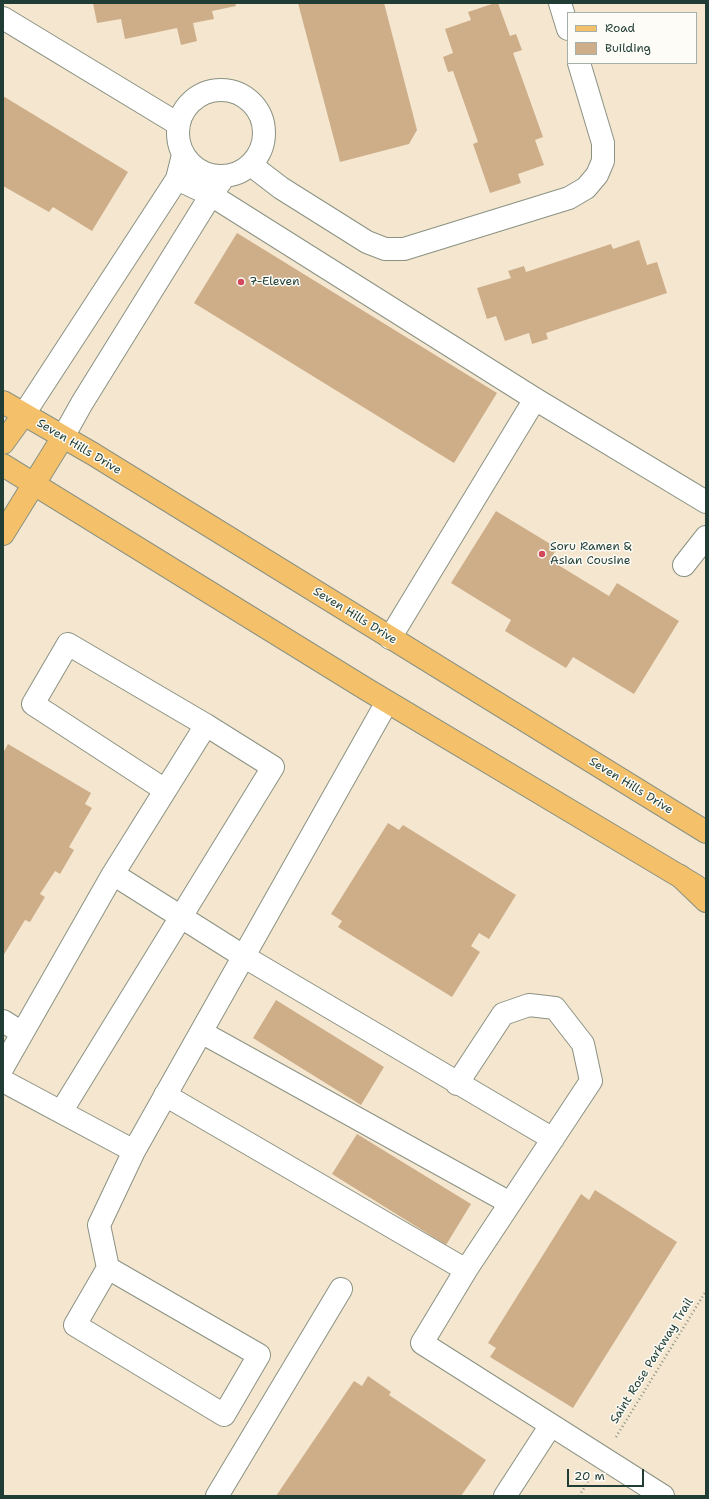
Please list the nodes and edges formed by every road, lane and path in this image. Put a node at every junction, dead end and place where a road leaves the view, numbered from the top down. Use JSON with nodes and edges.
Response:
{"nodes":[{"id":1,"x":560,"y":3,"type":"edge"},
{"id":2,"x":3,"y":18,"type":"edge"},
{"id":3,"x":567,"y":26,"type":"edge"},
{"id":4,"x":579,"y":64,"type":"edge"},
{"id":5,"x":178,"y":124,"type":"junction"},
{"id":6,"x":183,"y":155,"type":"junction"},
{"id":7,"x":251,"y":165,"type":"junction"},
{"id":8,"x":224,"y":177,"type":"junction"},
{"id":9,"x":177,"y":179,"type":"junction"},
{"id":10,"x":211,"y":195,"type":"junction"},
{"id":11,"x":535,"y":399,"type":"junction"},
{"id":12,"x":3,"y":402,"type":"edge"},
{"id":13,"x":24,"y":414,"type":"junction"},
{"id":14,"x":63,"y":437,"type":"junction"},
{"id":15,"x":3,"y":443,"type":"edge"},
{"id":16,"x":3,"y":465,"type":"edge"},
{"id":17,"x":35,"y":485,"type":"junction"},
{"id":18,"x":706,"y":502,"type":"edge"},
{"id":19,"x":3,"y":534,"type":"edge"},
{"id":20,"x":706,"y":537,"type":"edge"},
{"id":21,"x":684,"y":565,"type":"dead end"},
{"id":22,"x":390,"y":638,"type":"junction"},
{"id":23,"x":387,"y":702,"type":"junction"},
{"id":24,"x":206,"y":725,"type":"junction"},
{"id":25,"x":165,"y":790,"type":"junction"},
{"id":26,"x":706,"y":832,"type":"edge"},
{"id":27,"x":113,"y":874,"type":"junction"},
{"id":28,"x":680,"y":876,"type":"junction"},
{"id":29,"x":706,"y":892,"type":"edge"},
{"id":30,"x":706,"y":901,"type":"edge"},
{"id":31,"x":181,"y":917,"type":"junction"},
{"id":32,"x":243,"y":956,"type":"junction"},
{"id":33,"x":3,"y":1021,"type":"edge"},
{"id":34,"x":201,"y":1032,"type":"junction"},
{"id":35,"x":22,"y":1033,"type":"junction"},
{"id":36,"x":3,"y":1067,"type":"edge"},
{"id":37,"x":3,"y":1081,"type":"edge"},
{"id":38,"x":457,"y":1084,"type":"junction"},
{"id":39,"x":165,"y":1095,"type":"junction"},
{"id":40,"x":61,"y":1112,"type":"junction"},
{"id":41,"x":553,"y":1139,"type":"junction"},
{"id":42,"x":134,"y":1151,"type":"junction"},
{"id":43,"x":510,"y":1203,"type":"junction"},
{"id":44,"x":108,"y":1268,"type":"junction"},
{"id":45,"x":466,"y":1270,"type":"junction"},
{"id":46,"x":341,"y":1289,"type":"dead end"},
{"id":47,"x":706,"y":1291,"type":"edge"},
{"id":48,"x":551,"y":1425,"type":"junction"},
{"id":49,"x":614,"y":1441,"type":"dead end"},
{"id":50,"x":588,"y":1482,"type":"dead end"},
{"id":51,"x":217,"y":1496,"type":"edge"},
{"id":52,"x":505,"y":1496,"type":"edge"},
{"id":53,"x":580,"y":1496,"type":"edge"},
{"id":54,"x":663,"y":1496,"type":"edge"}],
"edges":[{"from":1,"to":3,"type":"lane"},
{"from":2,"to":5,"type":"lane"},
{"from":4,"to":7,"type":"lane"},
{"from":5,"to":6,"type":"lane"},
{"from":5,"to":7,"type":"lane"},
{"from":6,"to":8,"type":"lane"},
{"from":6,"to":9,"type":"lane"},
{"from":7,"to":8,"type":"lane"},
{"from":8,"to":10,"type":"lane"},
{"from":9,"to":10,"type":"lane"},
{"from":9,"to":13,"type":"lane"},
{"from":10,"to":11,"type":"lane"},
{"from":10,"to":14,"type":"lane"},
{"from":11,"to":18,"type":"lane"},
{"from":11,"to":22,"type":"lane"},
{"from":12,"to":13,"type":"main road","name":"Seven Hills Drive"},
{"from":13,"to":14,"type":"main road","name":"Seven Hills Drive"},
{"from":13,"to":15,"type":"main road"},
{"from":14,"to":17,"type":"main road"},
{"from":14,"to":22,"type":"main road","name":"Seven Hills Drive"},
{"from":16,"to":17,"type":"main road"},
{"from":17,"to":19,"type":"main road"},
{"from":17,"to":23,"type":"main road"},
{"from":20,"to":21,"type":"lane"},
{"from":22,"to":26,"type":"main road","name":"Seven Hills Drive"},
{"from":23,"to":28,"type":"main road"},
{"from":23,"to":32,"type":"lane"},
{"from":24,"to":25,"type":"lane"},
{"from":24,"to":25,"type":"lane"},
{"from":24,"to":31,"type":"lane"},
{"from":25,"to":27,"type":"lane"},
{"from":27,"to":31,"type":"lane"},
{"from":27,"to":35,"type":"lane"},
{"from":28,"to":29,"type":"main road"},
{"from":28,"to":30,"type":"main road"},
{"from":31,"to":32,"type":"lane"},
{"from":31,"to":40,"type":"lane"},
{"from":32,"to":34,"type":"lane"},
{"from":32,"to":38,"type":"lane"},
{"from":33,"to":35,"type":"lane"},
{"from":34,"to":39,"type":"lane"},
{"from":34,"to":43,"type":"lane"},
{"from":35,"to":36,"type":"lane"},
{"from":37,"to":40,"type":"lane"},
{"from":38,"to":41,"type":"lane"},
{"from":38,"to":41,"type":"lane"},
{"from":39,"to":42,"type":"lane"},
{"from":39,"to":45,"type":"lane"},
{"from":40,"to":42,"type":"lane"},
{"from":41,"to":43,"type":"lane"},
{"from":42,"to":44,"type":"lane"},
{"from":43,"to":45,"type":"lane"},
{"from":44,"to":44,"type":"lane"},
{"from":45,"to":48,"type":"lane"},
{"from":46,"to":51,"type":"lane"},
{"from":47,"to":49,"type":"path","name":"Saint Rose Parkway Trail"},
{"from":48,"to":52,"type":"lane"},
{"from":48,"to":54,"type":"lane"},
{"from":50,"to":53,"type":"path"}]}
